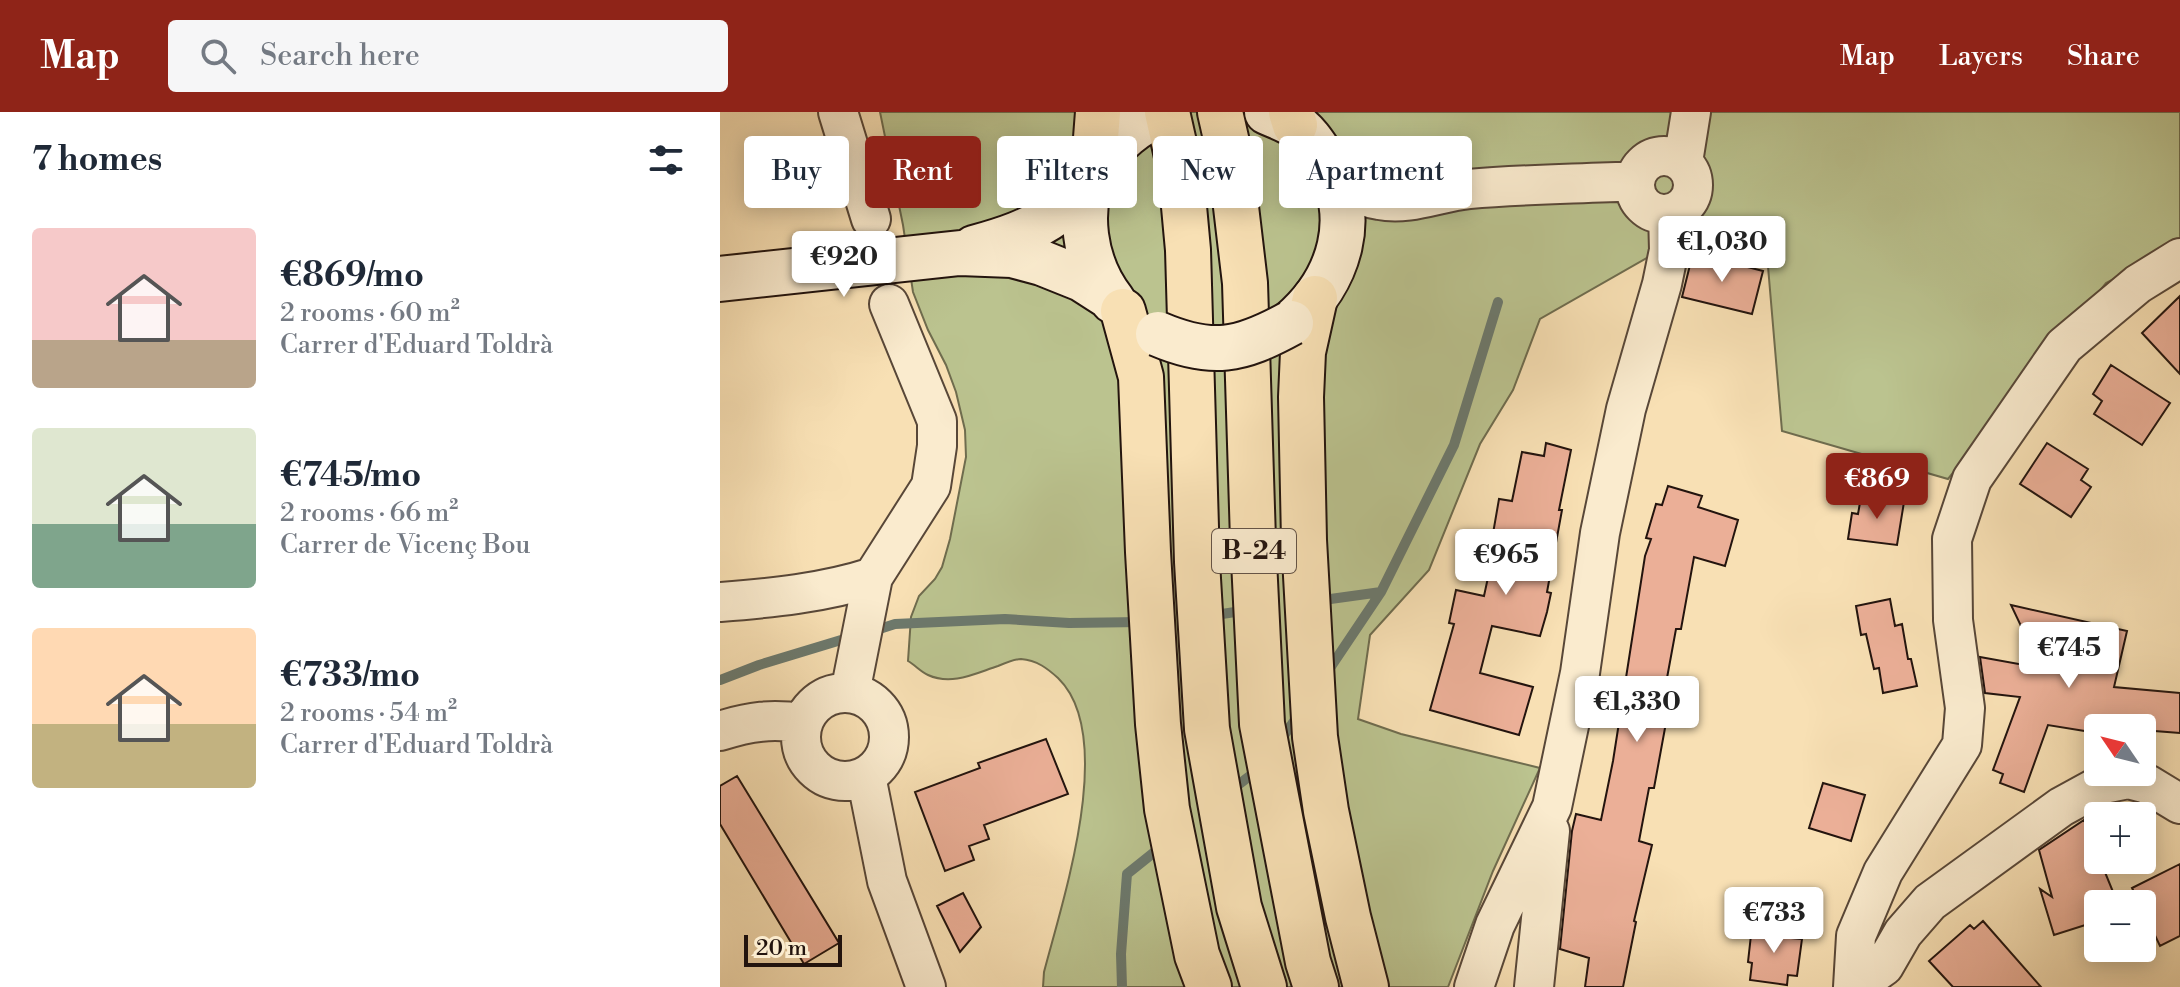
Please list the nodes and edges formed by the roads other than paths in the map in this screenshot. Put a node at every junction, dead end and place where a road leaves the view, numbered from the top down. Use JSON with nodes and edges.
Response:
{"nodes":[{"id":1,"x":838,"y":112,"type":"edge"},
{"id":2,"x":1220,"y":112,"type":"edge"},
{"id":3,"x":1691,"y":112,"type":"edge"},
{"id":4,"x":1141,"y":116,"type":"edge"},
{"id":5,"x":1280,"y":116,"type":"edge"},
{"id":6,"x":1125,"y":136,"type":"edge"},
{"id":7,"x":1305,"y":136,"type":"edge"},
{"id":8,"x":1683,"y":162,"type":"junction"},
{"id":9,"x":1635,"y":181,"type":"junction"},
{"id":10,"x":1472,"y":189,"type":"edge"},
{"id":11,"x":1061,"y":208,"type":"edge"},
{"id":12,"x":1086,"y":208,"type":"edge"},
{"id":13,"x":1341,"y":208,"type":"edge"},
{"id":14,"x":1406,"y":208,"type":"edge"},
{"id":15,"x":1668,"y":214,"type":"junction"},
{"id":16,"x":871,"y":219,"type":"dead end"},
{"id":17,"x":1339,"y":251,"type":"junction"},
{"id":18,"x":960,"y":253,"type":"junction"},
{"id":19,"x":2180,"y":258,"type":"edge"},
{"id":20,"x":720,"y":279,"type":"edge"},
{"id":21,"x":889,"y":304,"type":"dead end"},
{"id":22,"x":1303,"y":311,"type":"junction"},
{"id":23,"x":1130,"y":314,"type":"junction"},
{"id":24,"x":871,"y":585,"type":"junction"},
{"id":25,"x":720,"y":602,"type":"edge"},
{"id":26,"x":853,"y":679,"type":"junction"},
{"id":27,"x":803,"y":723,"type":"junction"},
{"id":28,"x":720,"y":731,"type":"edge"},
{"id":29,"x":866,"y":776,"type":"junction"},
{"id":30,"x":2180,"y":804,"type":"edge"},
{"id":31,"x":1552,"y":807,"type":"junction"},
{"id":32,"x":926,"y":987,"type":"edge"},
{"id":33,"x":1209,"y":987,"type":"edge"},
{"id":34,"x":1264,"y":987,"type":"edge"},
{"id":35,"x":1316,"y":987,"type":"edge"},
{"id":36,"x":1366,"y":987,"type":"edge"},
{"id":37,"x":1474,"y":987,"type":"edge"},
{"id":38,"x":1534,"y":987,"type":"edge"},
{"id":39,"x":1854,"y":987,"type":"edge"}],
"edges":[{"from":1,"to":16,"type":"street"},
{"from":2,"to":35,"type":"highway","number":"B-24"},
{"from":3,"to":8,"type":"street"},
{"from":4,"to":6,"type":"highway"},
{"from":4,"to":34,"type":"highway","number":"B-24"},
{"from":5,"to":7,"type":"street"},
{"from":8,"to":9,"type":"street"},
{"from":8,"to":15,"type":"street"},
{"from":9,"to":10,"type":"street"},
{"from":9,"to":15,"type":"street"},
{"from":11,"to":18,"type":"street"},
{"from":12,"to":23,"type":"street"},
{"from":13,"to":17,"type":"street"},
{"from":14,"to":17,"type":"street"},
{"from":15,"to":31,"type":"street"},
{"from":17,"to":22,"type":"street"},
{"from":18,"to":20,"type":"street"},
{"from":18,"to":23,"type":"street"},
{"from":19,"to":39,"type":"street"},
{"from":21,"to":24,"type":"street"},
{"from":22,"to":23,"type":"street","bridge":true},
{"from":22,"to":36,"type":"highway"},
{"from":23,"to":33,"type":"highway"},
{"from":24,"to":25,"type":"street"},
{"from":24,"to":26,"type":"street"},
{"from":26,"to":27,"type":"street"},
{"from":26,"to":29,"type":"street"},
{"from":27,"to":28,"type":"street"},
{"from":27,"to":29,"type":"street"},
{"from":29,"to":32,"type":"street"},
{"from":30,"to":39,"type":"street"},
{"from":31,"to":37,"type":"street"},
{"from":31,"to":38,"type":"street"}]}
